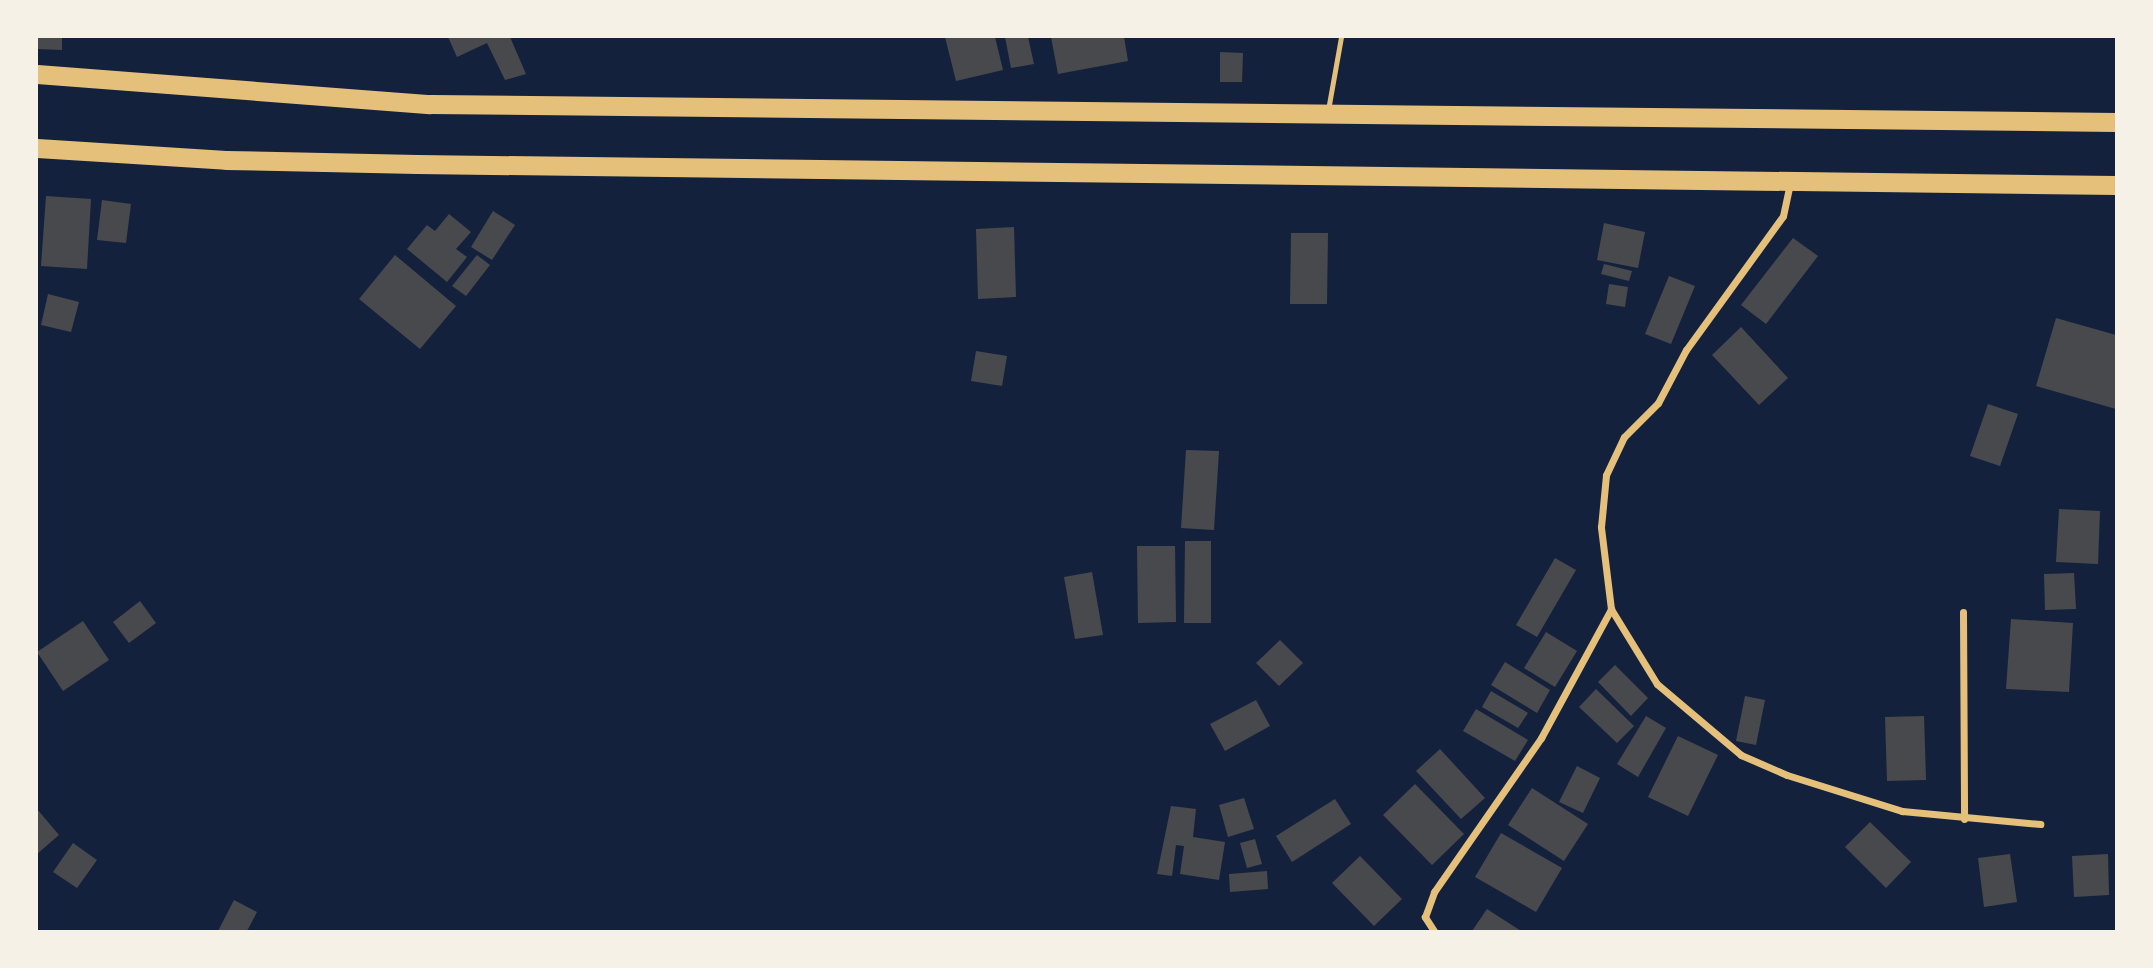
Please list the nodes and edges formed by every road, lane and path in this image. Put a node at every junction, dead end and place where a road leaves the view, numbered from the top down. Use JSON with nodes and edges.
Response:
{"nodes":[{"id":1,"x":1341,"y":37,"type":"edge"},
{"id":2,"x":37,"y":74,"type":"edge"},
{"id":3,"x":1327,"y":113,"type":"junction"},
{"id":4,"x":2116,"y":122,"type":"edge"},
{"id":5,"x":37,"y":148,"type":"edge"},
{"id":6,"x":1790,"y":182,"type":"junction"},
{"id":7,"x":2116,"y":185,"type":"edge"},
{"id":8,"x":1611,"y":609,"type":"junction"},
{"id":9,"x":1964,"y":612,"type":"dead end"},
{"id":10,"x":1964,"y":819,"type":"junction"},
{"id":11,"x":2040,"y":824,"type":"dead end"},
{"id":12,"x":1434,"y":931,"type":"edge"}],
"edges":[{"from":1,"to":3,"type":"lane"},
{"from":2,"to":3,"type":"highway"},
{"from":3,"to":4,"type":"highway"},
{"from":5,"to":6,"type":"highway"},
{"from":6,"to":7,"type":"highway"},
{"from":6,"to":8,"type":"street"},
{"from":8,"to":10,"type":"street"},
{"from":8,"to":12,"type":"street"},
{"from":9,"to":10,"type":"street"},
{"from":10,"to":11,"type":"street"}]}
